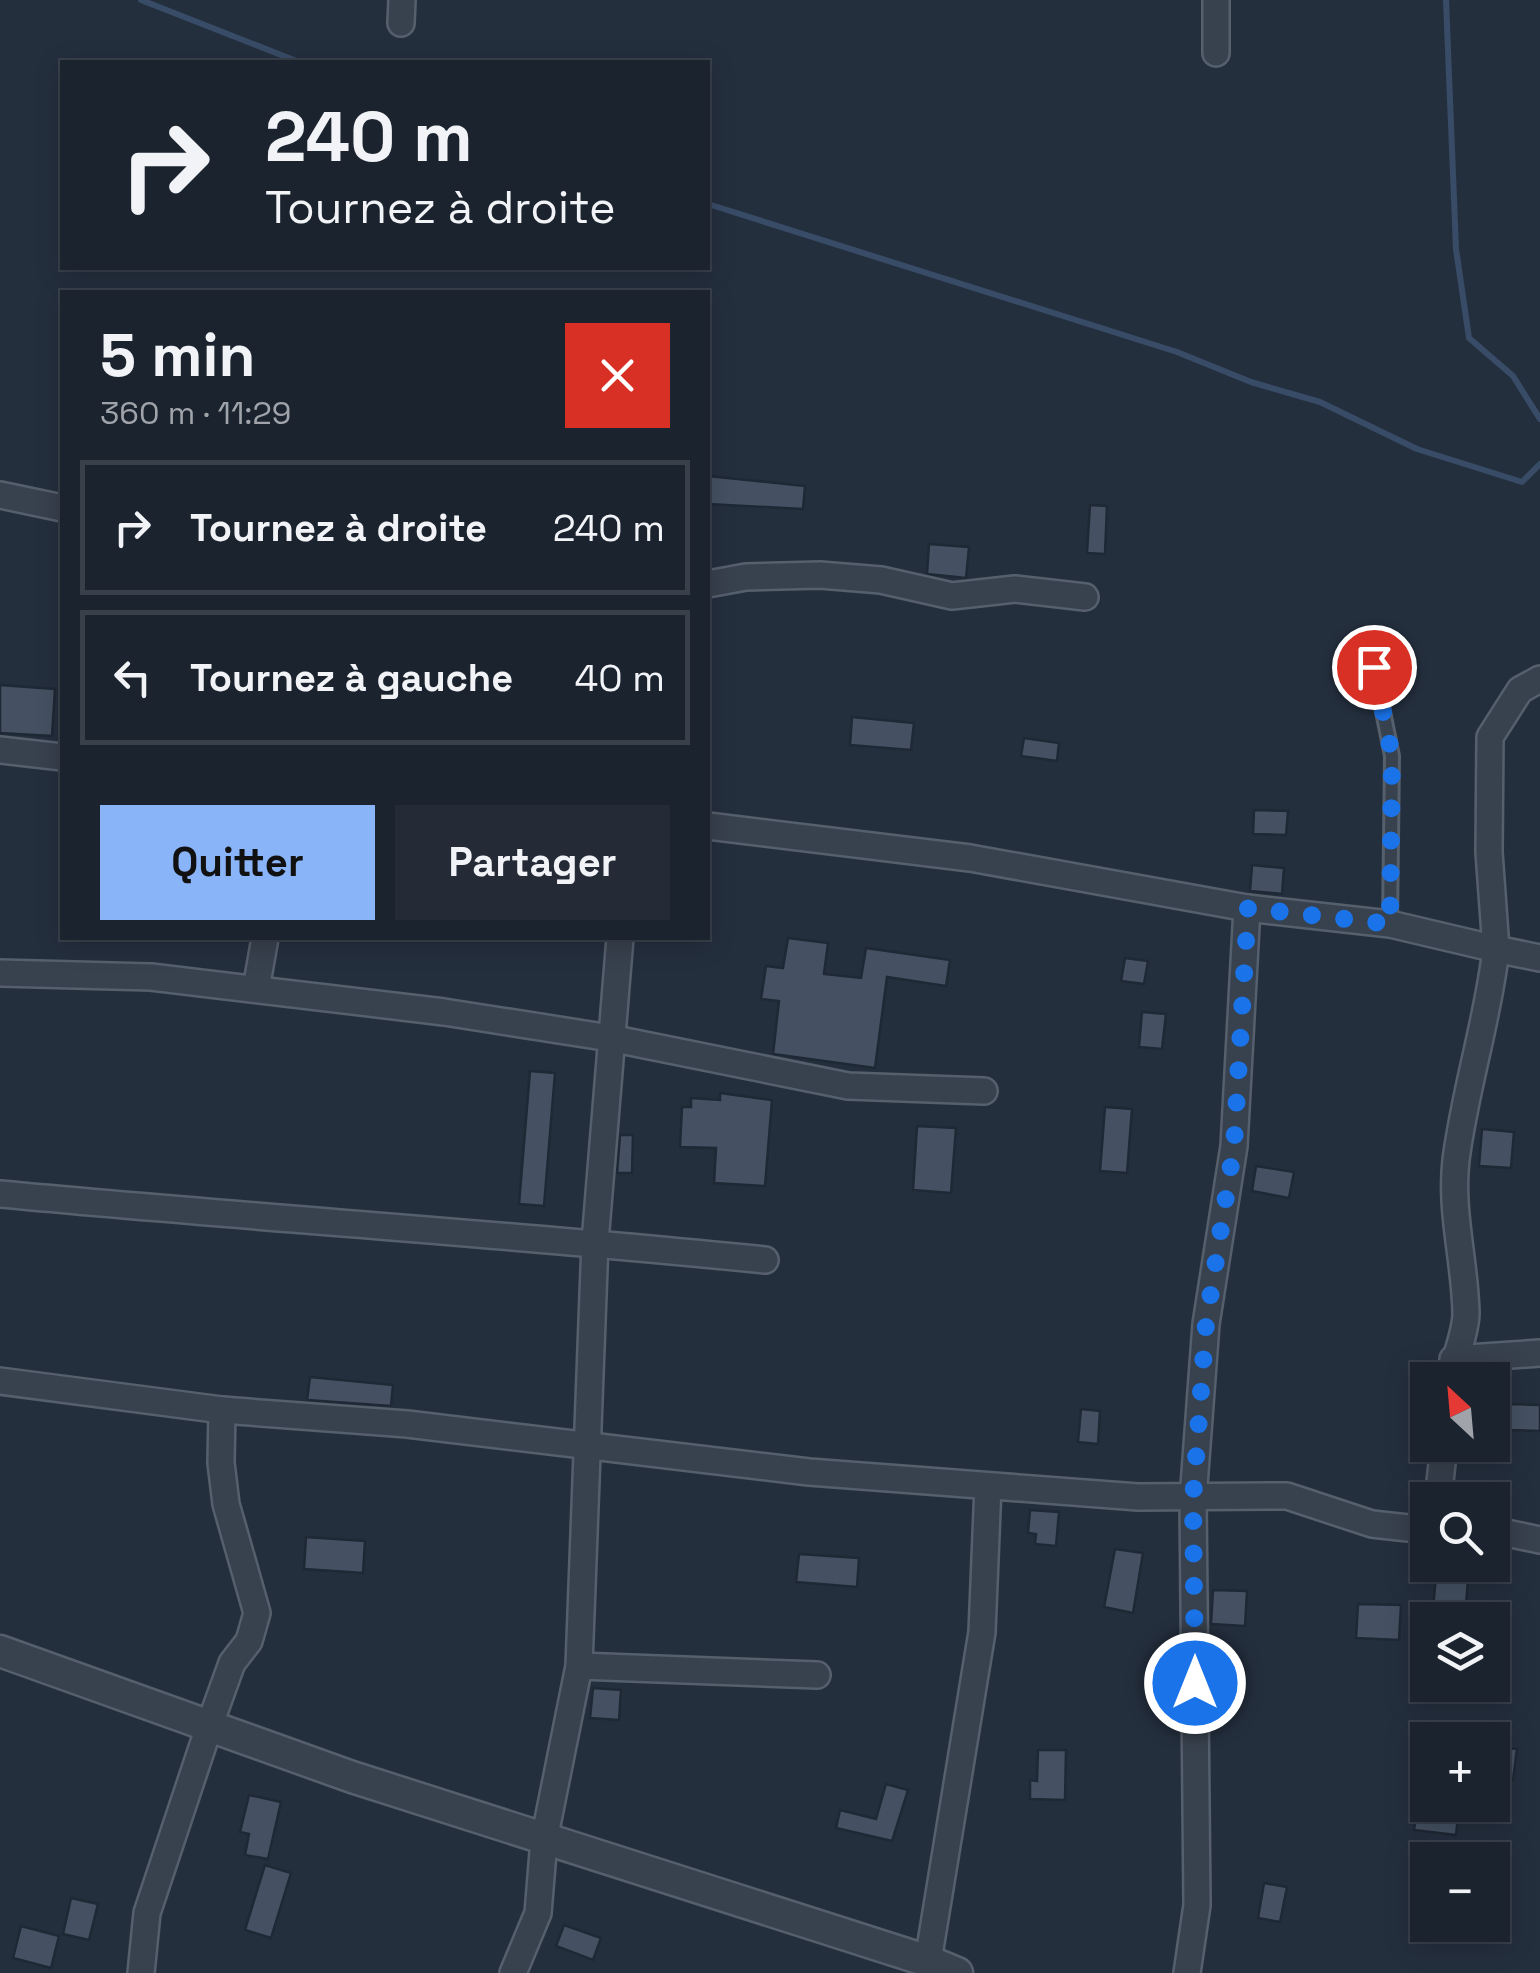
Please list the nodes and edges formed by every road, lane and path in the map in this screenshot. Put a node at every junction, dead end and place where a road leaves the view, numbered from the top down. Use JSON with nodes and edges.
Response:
{"nodes":[{"id":1,"x":1216,"y":0,"type":"edge"},
{"id":2,"x":1216,"y":53,"type":"dead end"},
{"id":3,"x":0,"y":495,"type":"edge"},
{"id":4,"x":60,"y":508,"type":"edge"},
{"id":5,"x":710,"y":584,"type":"edge"},
{"id":6,"x":1085,"y":596,"type":"dead end"},
{"id":7,"x":1374,"y":667,"type":"dead end"},
{"id":8,"x":1540,"y":679,"type":"edge"},
{"id":9,"x":0,"y":750,"type":"edge"},
{"id":10,"x":60,"y":757,"type":"edge"},
{"id":11,"x":710,"y":826,"type":"edge"},
{"id":12,"x":1248,"y":908,"type":"junction"},
{"id":13,"x":1390,"y":924,"type":"junction"},
{"id":14,"x":265,"y":940,"type":"edge"},
{"id":15,"x":620,"y":940,"type":"edge"},
{"id":16,"x":1496,"y":949,"type":"junction"},
{"id":17,"x":1540,"y":958,"type":"edge"},
{"id":18,"x":0,"y":972,"type":"edge"},
{"id":19,"x":256,"y":989,"type":"junction"},
{"id":20,"x":610,"y":1038,"type":"junction"},
{"id":21,"x":984,"y":1091,"type":"dead end"},
{"id":22,"x":0,"y":1194,"type":"edge"},
{"id":23,"x":595,"y":1242,"type":"junction"},
{"id":24,"x":765,"y":1260,"type":"dead end"},
{"id":25,"x":1540,"y":1354,"type":"edge"},
{"id":26,"x":1454,"y":1362,"type":"edge"},
{"id":27,"x":1496,"y":1362,"type":"edge"},
{"id":28,"x":0,"y":1381,"type":"edge"},
{"id":29,"x":222,"y":1410,"type":"junction"},
{"id":30,"x":588,"y":1444,"type":"junction"},
{"id":31,"x":988,"y":1486,"type":"junction"},
{"id":32,"x":1193,"y":1499,"type":"junction"},
{"id":33,"x":1410,"y":1527,"type":"edge"},
{"id":34,"x":1510,"y":1534,"type":"edge"},
{"id":35,"x":1540,"y":1540,"type":"edge"},
{"id":36,"x":0,"y":1651,"type":"edge"},
{"id":37,"x":579,"y":1666,"type":"junction"},
{"id":38,"x":817,"y":1675,"type":"dead end"},
{"id":39,"x":210,"y":1724,"type":"junction"},
{"id":40,"x":544,"y":1840,"type":"junction"},
{"id":41,"x":928,"y":1961,"type":"junction"},
{"id":42,"x":141,"y":1973,"type":"edge"},
{"id":43,"x":513,"y":1973,"type":"edge"},
{"id":44,"x":957,"y":1973,"type":"edge"},
{"id":45,"x":1187,"y":1973,"type":"edge"}],
"edges":[{"from":1,"to":2,"type":"street"},
{"from":3,"to":4,"type":"street"},
{"from":5,"to":6,"type":"street"},
{"from":7,"to":13,"type":"lane"},
{"from":8,"to":16,"type":"street"},
{"from":9,"to":10,"type":"street"},
{"from":11,"to":12,"type":"street"},
{"from":12,"to":13,"type":"street"},
{"from":12,"to":32,"type":"street"},
{"from":13,"to":16,"type":"street"},
{"from":14,"to":19,"type":"street"},
{"from":15,"to":20,"type":"street"},
{"from":16,"to":17,"type":"street"},
{"from":16,"to":26,"type":"street"},
{"from":18,"to":19,"type":"street"},
{"from":19,"to":20,"type":"street"},
{"from":20,"to":21,"type":"street"},
{"from":20,"to":23,"type":"street"},
{"from":22,"to":23,"type":"street"},
{"from":23,"to":24,"type":"street"},
{"from":23,"to":30,"type":"street"},
{"from":25,"to":27,"type":"street"},
{"from":28,"to":29,"type":"street"},
{"from":29,"to":30,"type":"street"},
{"from":29,"to":39,"type":"street"},
{"from":30,"to":31,"type":"street"},
{"from":30,"to":37,"type":"street"},
{"from":31,"to":32,"type":"street"},
{"from":31,"to":41,"type":"street"},
{"from":32,"to":33,"type":"street"},
{"from":32,"to":45,"type":"street"},
{"from":34,"to":35,"type":"street"},
{"from":36,"to":39,"type":"street"},
{"from":37,"to":38,"type":"street"},
{"from":37,"to":40,"type":"street"},
{"from":39,"to":40,"type":"street"},
{"from":39,"to":42,"type":"street"},
{"from":40,"to":41,"type":"street"},
{"from":40,"to":43,"type":"street"},
{"from":41,"to":44,"type":"street"}]}
